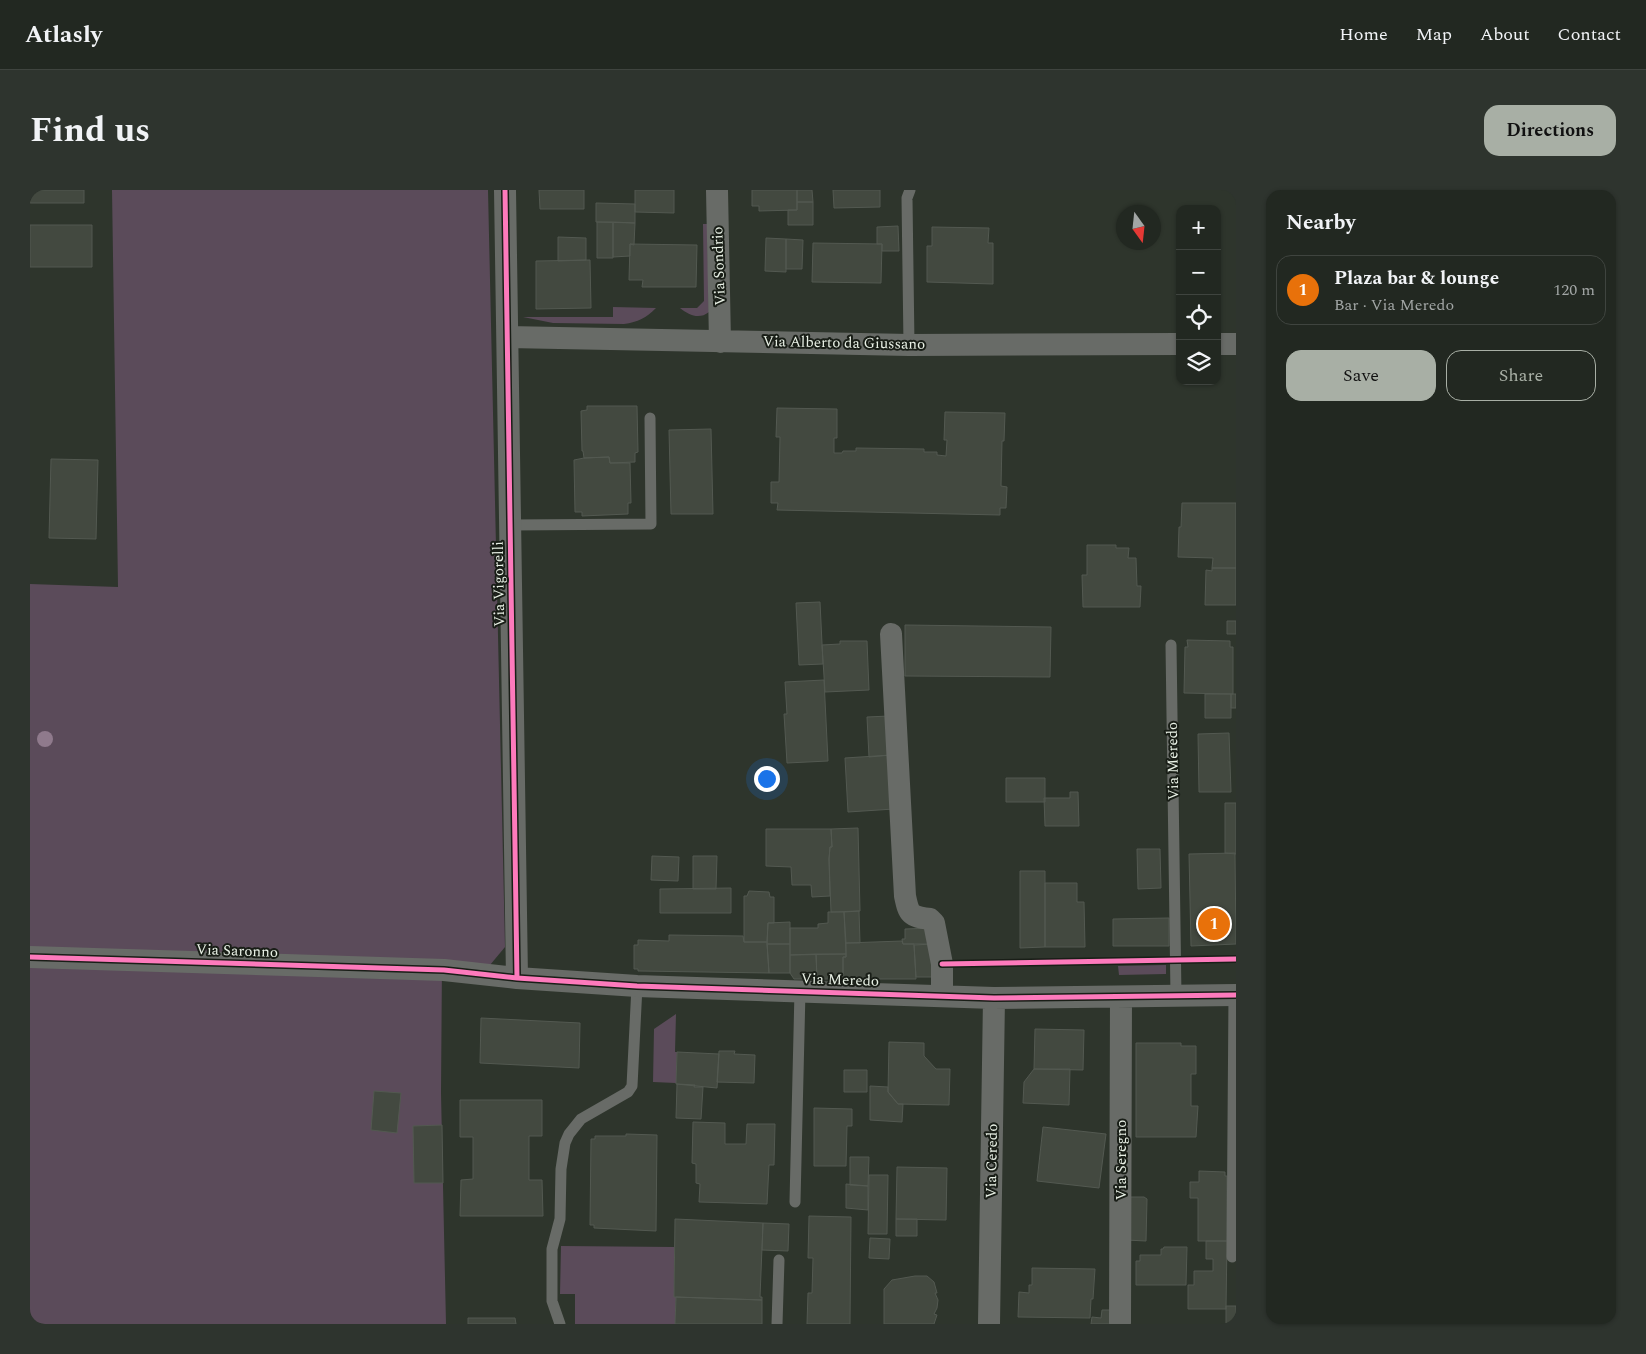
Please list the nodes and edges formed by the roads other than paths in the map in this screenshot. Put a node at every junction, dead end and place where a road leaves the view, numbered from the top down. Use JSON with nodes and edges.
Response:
{"nodes":[{"id":1,"x":505,"y":190,"type":"edge"},
{"id":2,"x":716,"y":190,"type":"edge"},
{"id":3,"x":910,"y":190,"type":"edge"},
{"id":4,"x":508,"y":338,"type":"junction"},
{"id":5,"x":720,"y":342,"type":"junction"},
{"id":6,"x":1176,"y":344,"type":"edge"},
{"id":7,"x":1221,"y":344,"type":"edge"},
{"id":8,"x":1236,"y":344,"type":"edge"},
{"id":9,"x":908,"y":345,"type":"junction"},
{"id":10,"x":650,"y":418,"type":"dead end"},
{"id":11,"x":511,"y":525,"type":"junction"},
{"id":12,"x":891,"y":634,"type":"dead end"},
{"id":13,"x":1171,"y":646,"type":"dead end"},
{"id":14,"x":30,"y":958,"type":"edge"},
{"id":15,"x":444,"y":970,"type":"joint"},
{"id":16,"x":517,"y":978,"type":"junction"},
{"id":17,"x":637,"y":986,"type":"junction"},
{"id":18,"x":800,"y":992,"type":"junction"},
{"id":19,"x":1235,"y":995,"type":"edge"},
{"id":20,"x":942,"y":996,"type":"junction"},
{"id":21,"x":1176,"y":996,"type":"junction"},
{"id":22,"x":1121,"y":997,"type":"junction"},
{"id":23,"x":994,"y":998,"type":"junction"},
{"id":24,"x":795,"y":1202,"type":"dead end"},
{"id":25,"x":1232,"y":1257,"type":"dead end"},
{"id":26,"x":778,"y":1260,"type":"dead end"},
{"id":27,"x":1120,"y":1322,"type":"dead end"},
{"id":28,"x":560,"y":1324,"type":"edge"},
{"id":29,"x":777,"y":1324,"type":"edge"},
{"id":30,"x":989,"y":1324,"type":"edge"}],
"edges":[{"from":1,"to":4,"type":"street","name":"Via Vigorelli"},
{"from":2,"to":5,"type":"street","name":"Via Sondrio"},
{"from":3,"to":9,"type":"lane"},
{"from":4,"to":5,"type":"street","name":"Via Alberto da Giussano"},
{"from":4,"to":11,"type":"street","name":"Via Vigorelli"},
{"from":5,"to":9,"type":"street","name":"Via Alberto da Giussano"},
{"from":6,"to":9,"type":"street","name":"Via Alberto da Giussano"},
{"from":7,"to":8,"type":"street"},
{"from":10,"to":11,"type":"lane"},
{"from":11,"to":16,"type":"street","name":"Via Vigorelli"},
{"from":12,"to":20,"type":"street"},
{"from":13,"to":21,"type":"lane","name":"Via Meredo"},
{"from":14,"to":15,"type":"street","name":"Via Saronno"},
{"from":15,"to":16,"type":"street","name":"Via Meredo"},
{"from":16,"to":17,"type":"street","name":"Via Meredo"},
{"from":17,"to":18,"type":"street","name":"Via Meredo"},
{"from":17,"to":28,"type":"lane"},
{"from":18,"to":20,"type":"street","name":"Via Meredo"},
{"from":18,"to":24,"type":"lane"},
{"from":19,"to":21,"type":"street","name":"Via Meredo"},
{"from":19,"to":25,"type":"lane","name":"Via Meredo"},
{"from":20,"to":23,"type":"street","name":"Via Meredo"},
{"from":21,"to":22,"type":"street","name":"Via Meredo"},
{"from":22,"to":23,"type":"street","name":"Via Meredo"},
{"from":22,"to":27,"type":"street","name":"Via Seregno"},
{"from":23,"to":30,"type":"street","name":"Via Ceredo"},
{"from":26,"to":29,"type":"lane"}]}
